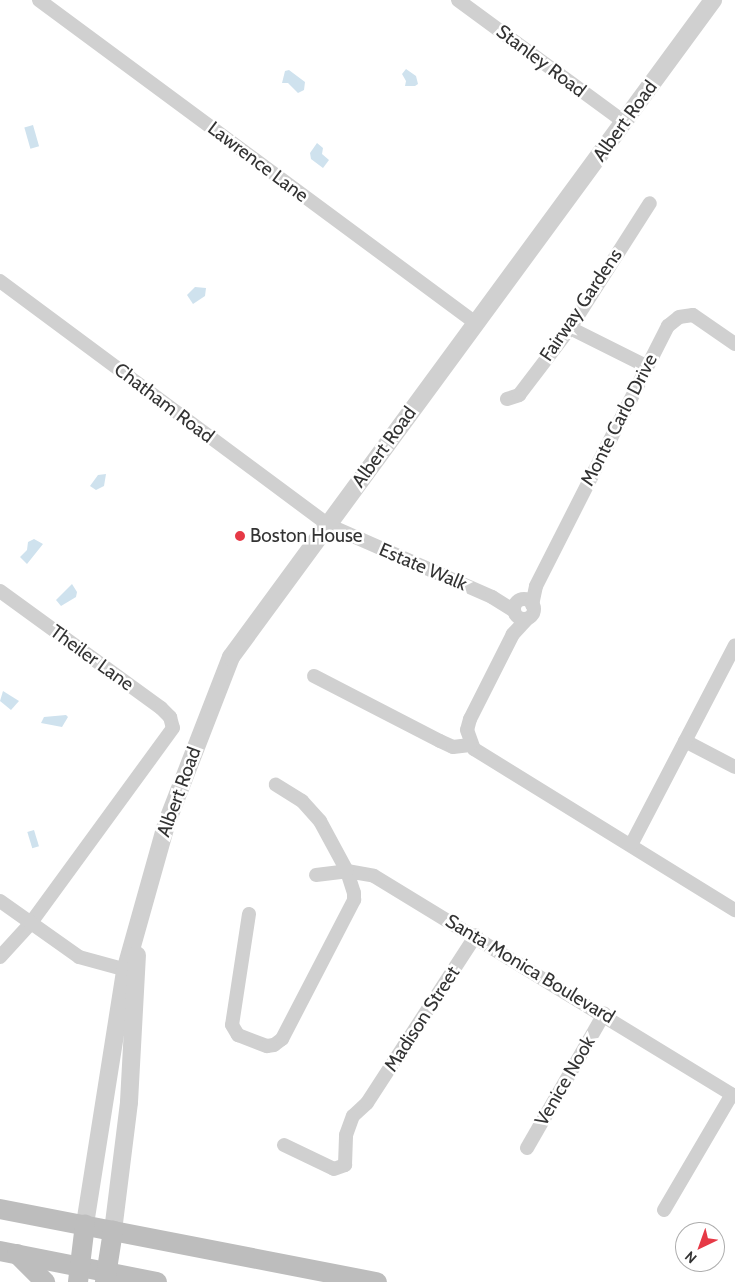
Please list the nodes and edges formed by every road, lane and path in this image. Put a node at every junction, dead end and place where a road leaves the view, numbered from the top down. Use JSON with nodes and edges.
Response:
{"nodes":[{"id":1,"x":39,"y":0,"type":"edge"},
{"id":2,"x":458,"y":0,"type":"edge"},
{"id":3,"x":713,"y":0,"type":"edge"},
{"id":4,"x":624,"y":122,"type":"junction"},
{"id":5,"x":650,"y":203,"type":"dead end"},
{"id":6,"x":0,"y":281,"type":"edge"},
{"id":7,"x":477,"y":324,"type":"junction"},
{"id":8,"x":570,"y":328,"type":"junction"},
{"id":9,"x":735,"y":344,"type":"edge"},
{"id":10,"x":646,"y":366,"type":"junction"},
{"id":11,"x":507,"y":399,"type":"dead end"},
{"id":12,"x":328,"y":525,"type":"junction"},
{"id":13,"x":0,"y":590,"type":"edge"},
{"id":14,"x":522,"y":608,"type":"junction"},
{"id":15,"x":735,"y":645,"type":"edge"},
{"id":16,"x":731,"y":662,"type":"edge"},
{"id":17,"x":314,"y":676,"type":"dead end"},
{"id":18,"x":172,"y":733,"type":"joint"},
{"id":19,"x":685,"y":741,"type":"junction"},
{"id":20,"x":470,"y":745,"type":"junction"},
{"id":21,"x":735,"y":767,"type":"edge"},
{"id":22,"x":276,"y":785,"type":"dead end"},
{"id":23,"x":631,"y":846,"type":"junction"},
{"id":24,"x":347,"y":871,"type":"junction"},
{"id":25,"x":316,"y":874,"type":"dead end"},
{"id":26,"x":0,"y":901,"type":"edge"},
{"id":27,"x":735,"y":910,"type":"edge"},
{"id":28,"x":249,"y":914,"type":"dead end"},
{"id":29,"x":31,"y":923,"type":"junction"},
{"id":30,"x":476,"y":936,"type":"junction"},
{"id":31,"x":0,"y":957,"type":"edge"},
{"id":32,"x":131,"y":972,"type":"junction"},
{"id":33,"x":604,"y":1014,"type":"junction"},
{"id":34,"x":733,"y":1095,"type":"edge"},
{"id":35,"x":284,"y":1145,"type":"dead end"},
{"id":36,"x":527,"y":1148,"type":"dead end"},
{"id":37,"x":0,"y":1209,"type":"edge"},
{"id":38,"x":664,"y":1210,"type":"dead end"},
{"id":39,"x":85,"y":1224,"type":"junction"},
{"id":40,"x":113,"y":1231,"type":"junction"},
{"id":41,"x":9,"y":1253,"type":"edge"},
{"id":42,"x":79,"y":1274,"type":"edge"},
{"id":43,"x":106,"y":1277,"type":"edge"},
{"id":44,"x":45,"y":1282,"type":"edge"},
{"id":45,"x":157,"y":1282,"type":"edge"},
{"id":46,"x":377,"y":1282,"type":"edge"}],
"edges":[{"from":1,"to":7,"type":"street","name":"Lawrence Lane"},
{"from":2,"to":4,"type":"street","name":"Stanley Road"},
{"from":3,"to":4,"type":"street","name":"Albert Road"},
{"from":4,"to":7,"type":"street","name":"Albert Road"},
{"from":5,"to":8,"type":"street","name":"Fairway Gardens"},
{"from":6,"to":12,"type":"street","name":"Chatham Road"},
{"from":7,"to":12,"type":"street","name":"Albert Road"},
{"from":8,"to":10,"type":"street"},
{"from":8,"to":11,"type":"street","name":"Fairway Gardens"},
{"from":9,"to":10,"type":"street","name":"Monte Carlo Drive"},
{"from":10,"to":14,"type":"street","name":"Monte Carlo Drive"},
{"from":12,"to":14,"type":"street","name":"Estate Walk"},
{"from":12,"to":32,"type":"street","name":"Albert Road"},
{"from":13,"to":18,"type":"street","name":"Theiler Lane"},
{"from":14,"to":20,"type":"street"},
{"from":15,"to":16,"type":"street"},
{"from":16,"to":19,"type":"street"},
{"from":17,"to":20,"type":"street"},
{"from":18,"to":29,"type":"street","name":"Albert Road"},
{"from":19,"to":21,"type":"street"},
{"from":19,"to":23,"type":"street"},
{"from":20,"to":23,"type":"street"},
{"from":22,"to":24,"type":"street"},
{"from":23,"to":27,"type":"street"},
{"from":24,"to":25,"type":"street","name":"Santa Monica Boulevard"},
{"from":24,"to":28,"type":"street"},
{"from":24,"to":30,"type":"street","name":"Santa Monica Boulevard"},
{"from":26,"to":29,"type":"street"},
{"from":29,"to":31,"type":"street","name":"Albert Road"},
{"from":29,"to":32,"type":"street"},
{"from":30,"to":33,"type":"street","name":"Santa Monica Boulevard"},
{"from":30,"to":35,"type":"street","name":"Madison Street"},
{"from":32,"to":39,"type":"street","name":"Albert Road"},
{"from":32,"to":40,"type":"street","name":"Albert Road"},
{"from":33,"to":34,"type":"street","name":"Santa Monica Boulevard"},
{"from":33,"to":36,"type":"street","name":"Venice Nook"},
{"from":34,"to":38,"type":"street"},
{"from":37,"to":39,"type":"main road"},
{"from":39,"to":40,"type":"main road"},
{"from":39,"to":42,"type":"main road"},
{"from":40,"to":43,"type":"main road"},
{"from":40,"to":46,"type":"main road"},
{"from":41,"to":42,"type":"main road"},
{"from":41,"to":44,"type":"main road"},
{"from":42,"to":43,"type":"main road"},
{"from":43,"to":45,"type":"main road"}]}
